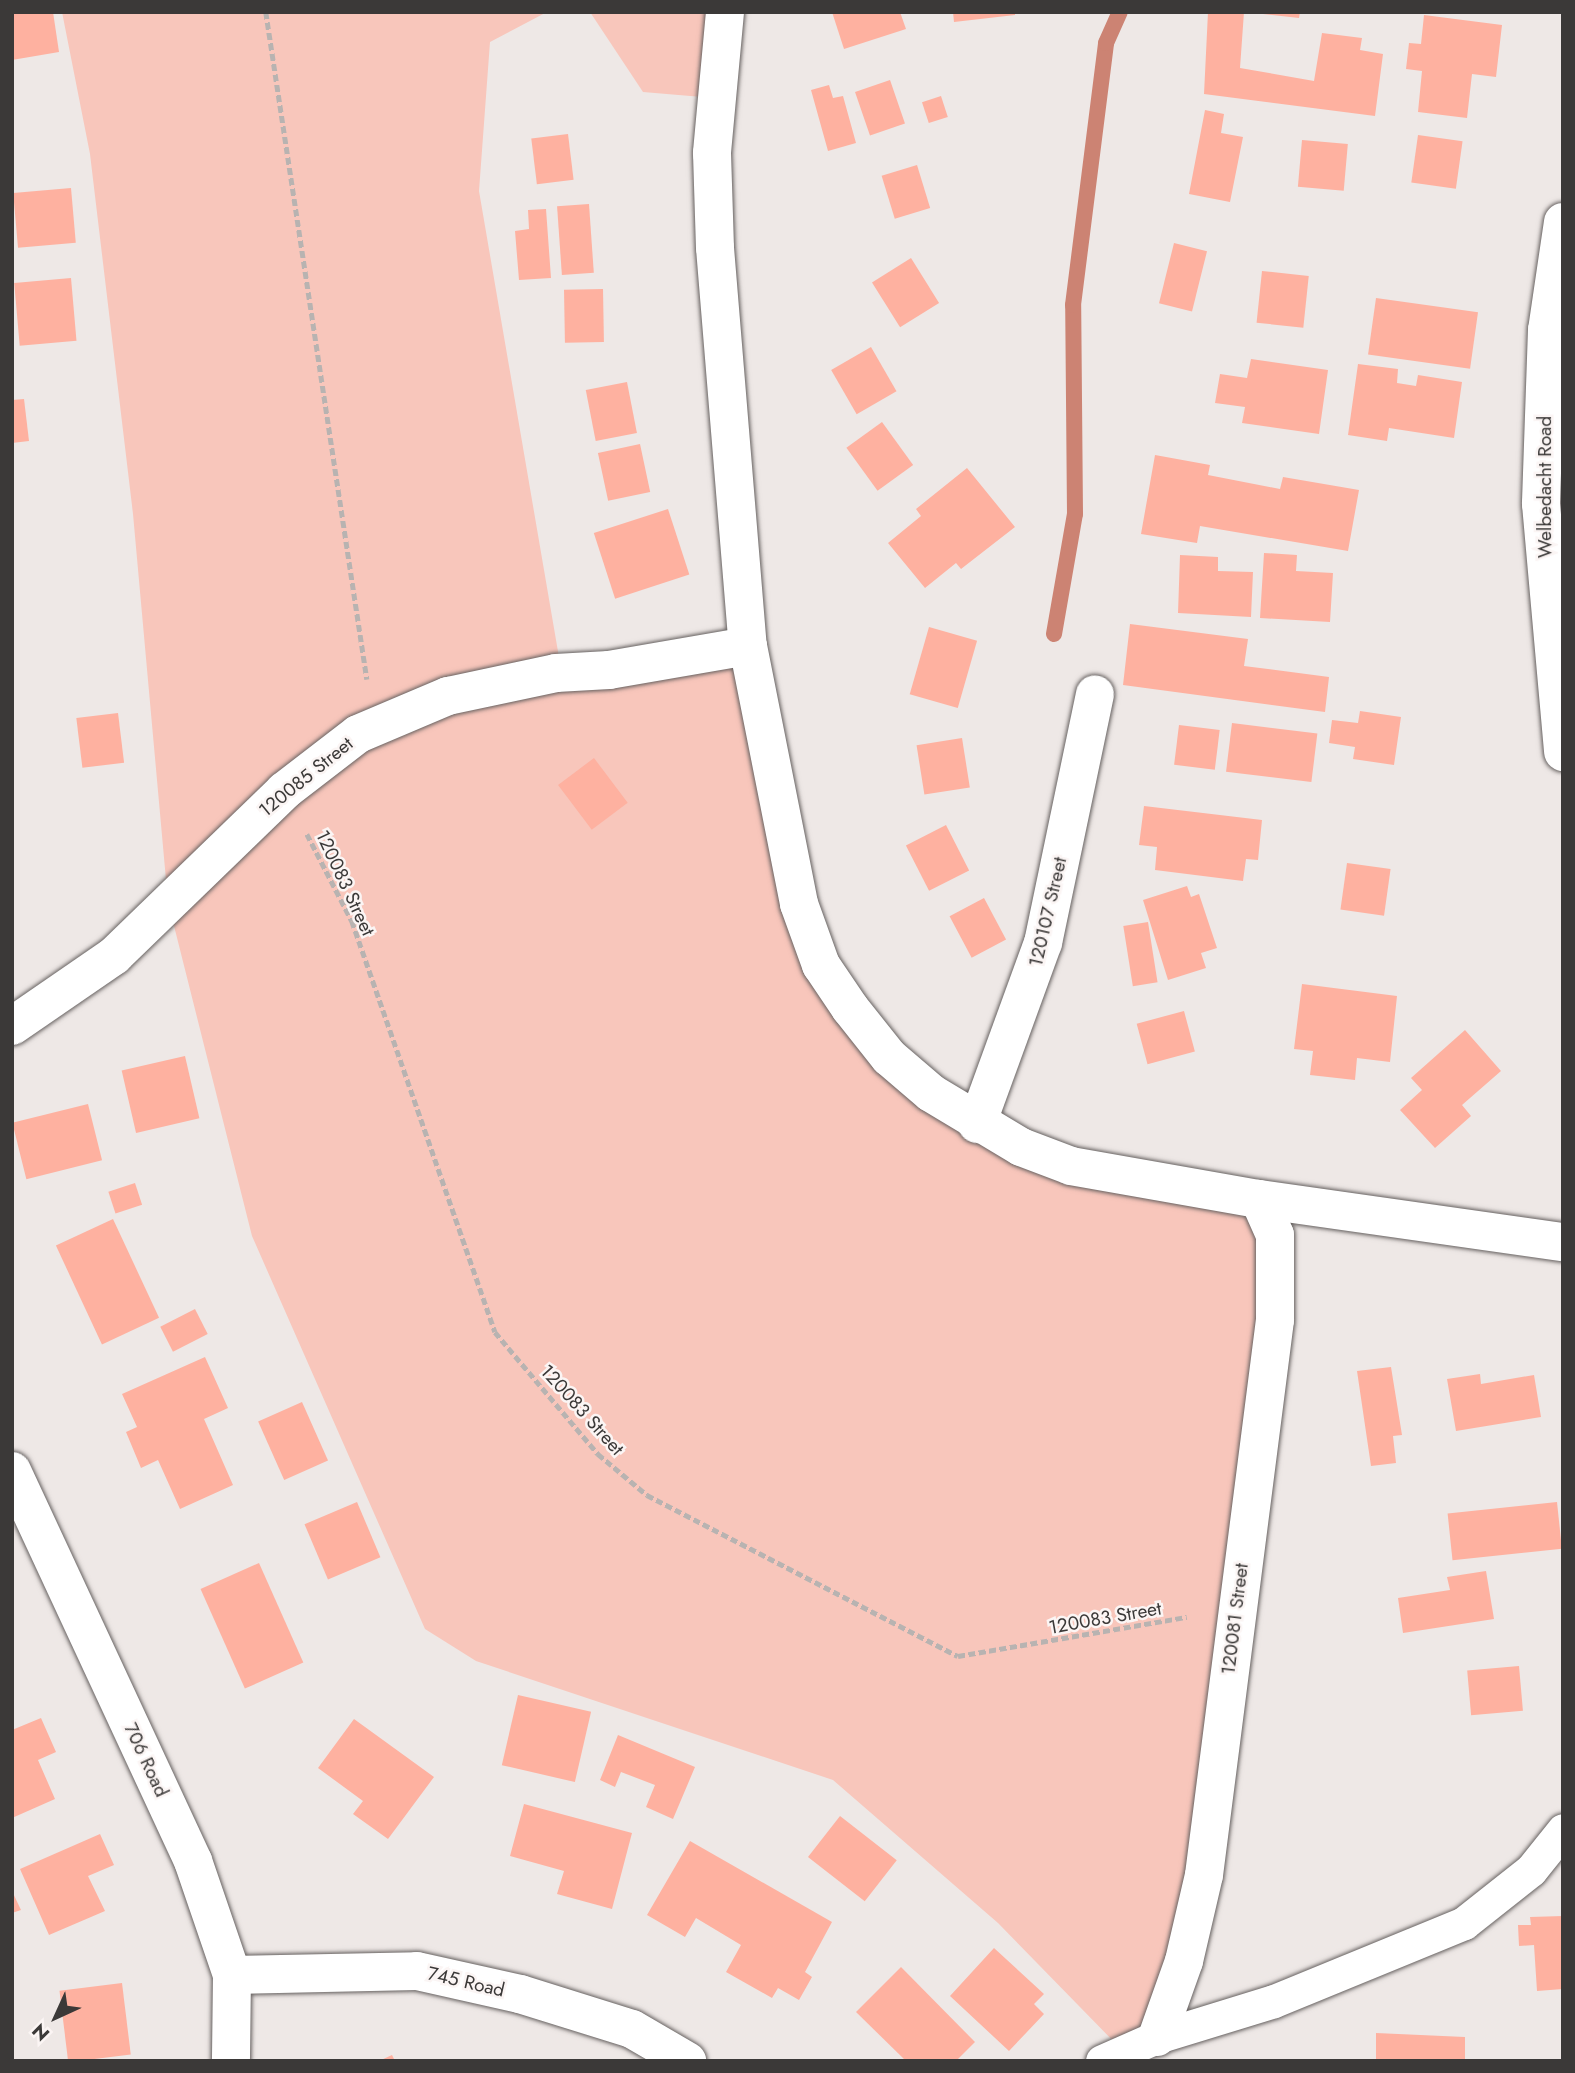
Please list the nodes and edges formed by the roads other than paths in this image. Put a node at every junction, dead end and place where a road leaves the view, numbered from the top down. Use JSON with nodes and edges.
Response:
{"nodes":[{"id":1,"x":725,"y":12,"type":"edge"},
{"id":2,"x":1563,"y":222,"type":"edge"},
{"id":3,"x":1553,"y":462,"type":"edge"},
{"id":4,"x":748,"y":646,"type":"junction"},
{"id":5,"x":1095,"y":694,"type":"dead end"},
{"id":6,"x":1563,"y":752,"type":"edge"},
{"id":7,"x":12,"y":1026,"type":"edge"},
{"id":8,"x":977,"y":1124,"type":"junction"},
{"id":9,"x":1259,"y":1199,"type":"junction"},
{"id":10,"x":1563,"y":1242,"type":"edge"},
{"id":11,"x":12,"y":1471,"type":"edge"},
{"id":12,"x":1563,"y":1830,"type":"edge"},
{"id":13,"x":232,"y":1975,"type":"junction"},
{"id":14,"x":1157,"y":2037,"type":"junction"},
{"id":15,"x":231,"y":2061,"type":"edge"},
{"id":16,"x":687,"y":2061,"type":"edge"},
{"id":17,"x":1102,"y":2061,"type":"edge"}],
"edges":[{"from":1,"to":4,"type":"street"},
{"from":2,"to":3,"type":"street","name":"Welbedacht Road"},
{"from":3,"to":6,"type":"street","name":"Welbedacht Road"},
{"from":4,"to":7,"type":"street","name":"120085 Street"},
{"from":4,"to":8,"type":"street"},
{"from":5,"to":8,"type":"street","name":"120107 Street"},
{"from":8,"to":9,"type":"street"},
{"from":9,"to":10,"type":"street"},
{"from":9,"to":14,"type":"street","name":"120081 Street"},
{"from":11,"to":13,"type":"street","name":"706 Road"},
{"from":12,"to":14,"type":"lane"},
{"from":13,"to":15,"type":"street","name":"706 Road"},
{"from":13,"to":16,"type":"street","name":"745 Road"},
{"from":14,"to":17,"type":"lane"}]}
